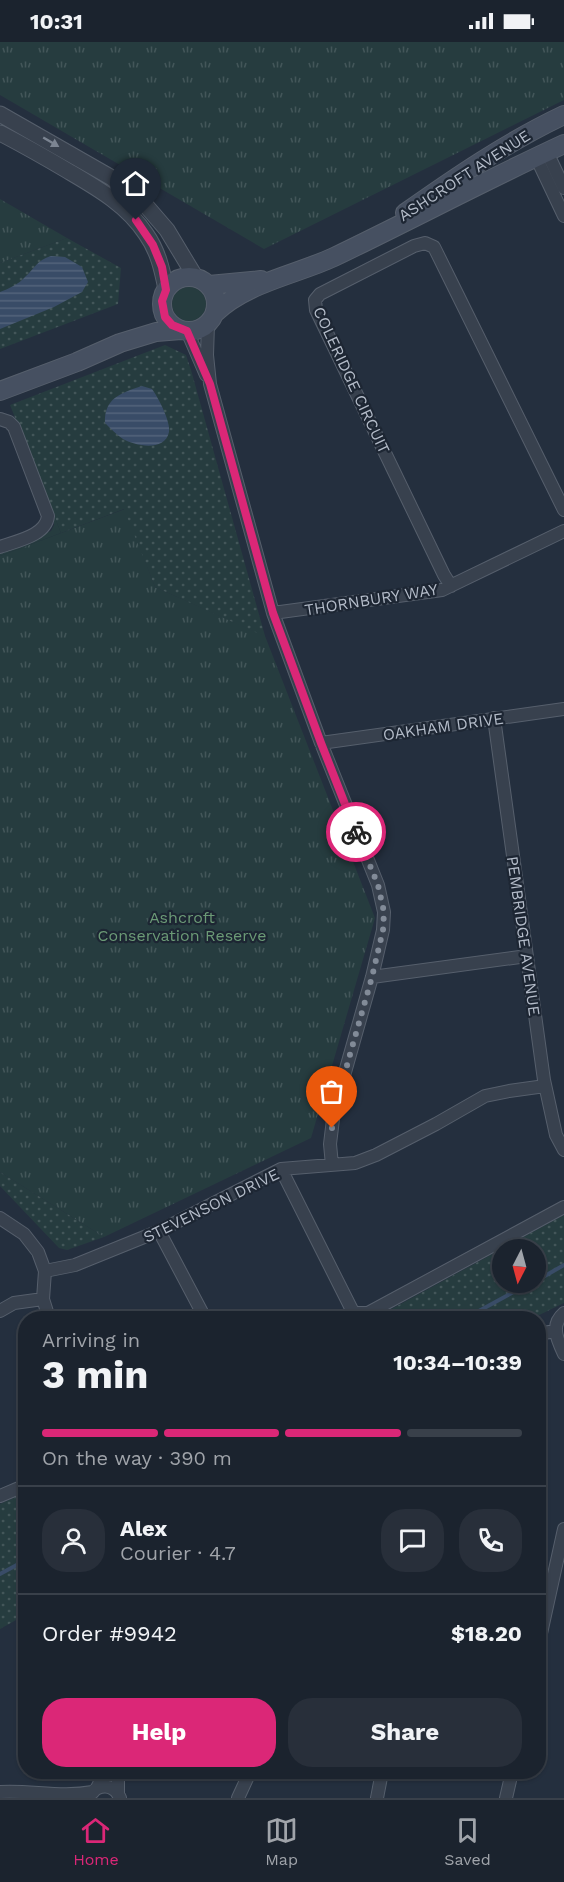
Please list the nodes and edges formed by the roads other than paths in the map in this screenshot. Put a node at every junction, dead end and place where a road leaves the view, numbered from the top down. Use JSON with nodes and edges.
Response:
{"nodes":[{"id":1,"x":0,"y":114,"type":"edge"},
{"id":2,"x":564,"y":115,"type":"edge"},
{"id":3,"x":0,"y":133,"type":"edge"},
{"id":4,"x":564,"y":144,"type":"edge"},
{"id":5,"x":507,"y":145,"type":"junction"},
{"id":6,"x":542,"y":154,"type":"junction"},
{"id":7,"x":564,"y":188,"type":"edge"},
{"id":8,"x":564,"y":216,"type":"edge"},
{"id":9,"x":367,"y":240,"type":"junction"},
{"id":10,"x":283,"y":277,"type":"junction"},
{"id":11,"x":202,"y":281,"type":"junction"},
{"id":12,"x":164,"y":298,"type":"junction"},
{"id":13,"x":211,"y":318,"type":"junction"},
{"id":14,"x":184,"y":331,"type":"junction"},
{"id":15,"x":120,"y":343,"type":"junction"},
{"id":16,"x":210,"y":384,"type":"junction"},
{"id":17,"x":0,"y":392,"type":"edge"},
{"id":18,"x":0,"y":419,"type":"edge"},
{"id":19,"x":564,"y":510,"type":"edge"},
{"id":20,"x":564,"y":531,"type":"edge"},
{"id":21,"x":0,"y":547,"type":"edge"},
{"id":22,"x":451,"y":586,"type":"junction"},
{"id":23,"x":273,"y":613,"type":"junction"},
{"id":24,"x":564,"y":709,"type":"edge"},
{"id":25,"x":494,"y":718,"type":"junction"},
{"id":26,"x":321,"y":743,"type":"junction"},
{"id":27,"x":527,"y":956,"type":"junction"},
{"id":28,"x":372,"y":977,"type":"junction"},
{"id":29,"x":545,"y":1086,"type":"junction"},
{"id":30,"x":564,"y":1150,"type":"edge"},
{"id":31,"x":332,"y":1165,"type":"junction"},
{"id":32,"x":281,"y":1169,"type":"junction"},
{"id":33,"x":564,"y":1207,"type":"edge"},
{"id":34,"x":0,"y":1218,"type":"edge"},
{"id":35,"x":159,"y":1231,"type":"junction"},
{"id":36,"x":45,"y":1271,"type":"junction"},
{"id":37,"x":43,"y":1299,"type":"junction"},
{"id":38,"x":0,"y":1311,"type":"edge"},
{"id":39,"x":47,"y":1311,"type":"edge"},
{"id":40,"x":201,"y":1311,"type":"edge"},
{"id":41,"x":353,"y":1311,"type":"edge"},
{"id":42,"x":372,"y":1311,"type":"edge"},
{"id":43,"x":564,"y":1313,"type":"edge"},
{"id":44,"x":555,"y":1331,"type":"junction"},
{"id":45,"x":546,"y":1333,"type":"edge"},
{"id":46,"x":564,"y":1354,"type":"edge"},
{"id":47,"x":18,"y":1488,"type":"edge"},
{"id":48,"x":0,"y":1496,"type":"edge"},
{"id":49,"x":564,"y":1529,"type":"edge"},
{"id":50,"x":546,"y":1611,"type":"edge"},
{"id":51,"x":101,"y":1779,"type":"edge"},
{"id":52,"x":119,"y":1779,"type":"edge"},
{"id":53,"x":247,"y":1779,"type":"edge"},
{"id":54,"x":249,"y":1779,"type":"edge"},
{"id":55,"x":381,"y":1779,"type":"edge"},
{"id":56,"x":510,"y":1779,"type":"edge"},
{"id":57,"x":0,"y":1784,"type":"edge"},
{"id":58,"x":0,"y":1792,"type":"edge"},
{"id":59,"x":16,"y":1792,"type":"junction"},
{"id":60,"x":93,"y":1793,"type":"edge"},
{"id":61,"x":120,"y":1796,"type":"edge"},
{"id":62,"x":64,"y":1797,"type":"edge"},
{"id":63,"x":238,"y":1798,"type":"edge"},
{"id":64,"x":248,"y":1798,"type":"edge"},
{"id":65,"x":377,"y":1798,"type":"edge"},
{"id":66,"x":506,"y":1798,"type":"edge"}],
"edges":[{"from":1,"to":11,"type":"street","one_way":true},
{"from":2,"to":5,"type":"main road","name":"ASHCROFT AVENUE"},
{"from":3,"to":12,"type":"street"},
{"from":4,"to":6,"type":"main road","name":"ASHCROFT AVENUE"},
{"from":5,"to":6,"type":"main road"},
{"from":5,"to":9,"type":"main road","name":"ASHCROFT AVENUE"},
{"from":6,"to":7,"type":"street"},
{"from":6,"to":8,"type":"street"},
{"from":6,"to":9,"type":"main road","name":"ASHCROFT AVENUE"},
{"from":9,"to":10,"type":"main road","name":"ASHCROFT AVENUE"},
{"from":10,"to":11,"type":"main road","name":"ASHCROFT AVENUE"},
{"from":10,"to":13,"type":"main road","name":"ASHCROFT AVENUE"},
{"from":11,"to":12,"type":"main road"},
{"from":11,"to":13,"type":"main road"},
{"from":12,"to":14,"type":"main road"},
{"from":12,"to":15,"type":"main road"},
{"from":13,"to":14,"type":"main road"},
{"from":13,"to":16,"type":"street"},
{"from":14,"to":15,"type":"main road"},
{"from":14,"to":16,"type":"street"},
{"from":15,"to":17,"type":"main road"},
{"from":16,"to":23,"type":"street"},
{"from":18,"to":21,"type":"street"},
{"from":19,"to":22,"type":"street","name":"COLERIDGE CIRCUIT"},
{"from":20,"to":22,"type":"street","name":"THORNBURY WAY"},
{"from":22,"to":23,"type":"street","name":"THORNBURY WAY"},
{"from":23,"to":26,"type":"street"},
{"from":24,"to":25,"type":"street","name":"OAKHAM DRIVE"},
{"from":25,"to":26,"type":"street","name":"OAKHAM DRIVE"},
{"from":25,"to":27,"type":"street","name":"PEMBRIDGE AVENUE"},
{"from":26,"to":28,"type":"street"},
{"from":27,"to":28,"type":"street"},
{"from":27,"to":29,"type":"street","name":"PEMBRIDGE AVENUE"},
{"from":28,"to":31,"type":"street"},
{"from":29,"to":30,"type":"street","name":"PEMBRIDGE AVENUE"},
{"from":29,"to":31,"type":"street","name":"STEVENSON DRIVE"},
{"from":31,"to":32,"type":"street","name":"STEVENSON DRIVE"},
{"from":32,"to":35,"type":"street","name":"STEVENSON DRIVE"},
{"from":32,"to":41,"type":"street"},
{"from":33,"to":42,"type":"street"},
{"from":34,"to":36,"type":"street"},
{"from":35,"to":36,"type":"street","name":"STEVENSON DRIVE"},
{"from":35,"to":40,"type":"street"},
{"from":36,"to":37,"type":"street"},
{"from":37,"to":38,"type":"street"},
{"from":37,"to":39,"type":"street"},
{"from":43,"to":44,"type":"street"},
{"from":44,"to":45,"type":"street"},
{"from":44,"to":46,"type":"street"},
{"from":47,"to":48,"type":"street"},
{"from":49,"to":50,"type":"street"},
{"from":51,"to":60,"type":"street"},
{"from":52,"to":61,"type":"street"},
{"from":53,"to":63,"type":"street"},
{"from":54,"to":64,"type":"street"},
{"from":55,"to":65,"type":"street"},
{"from":56,"to":66,"type":"street"},
{"from":57,"to":59,"type":"street"},
{"from":58,"to":59,"type":"street"},
{"from":59,"to":62,"type":"street"},
{"from":60,"to":61,"type":"street"},
{"from":60,"to":62,"type":"street"}]}
